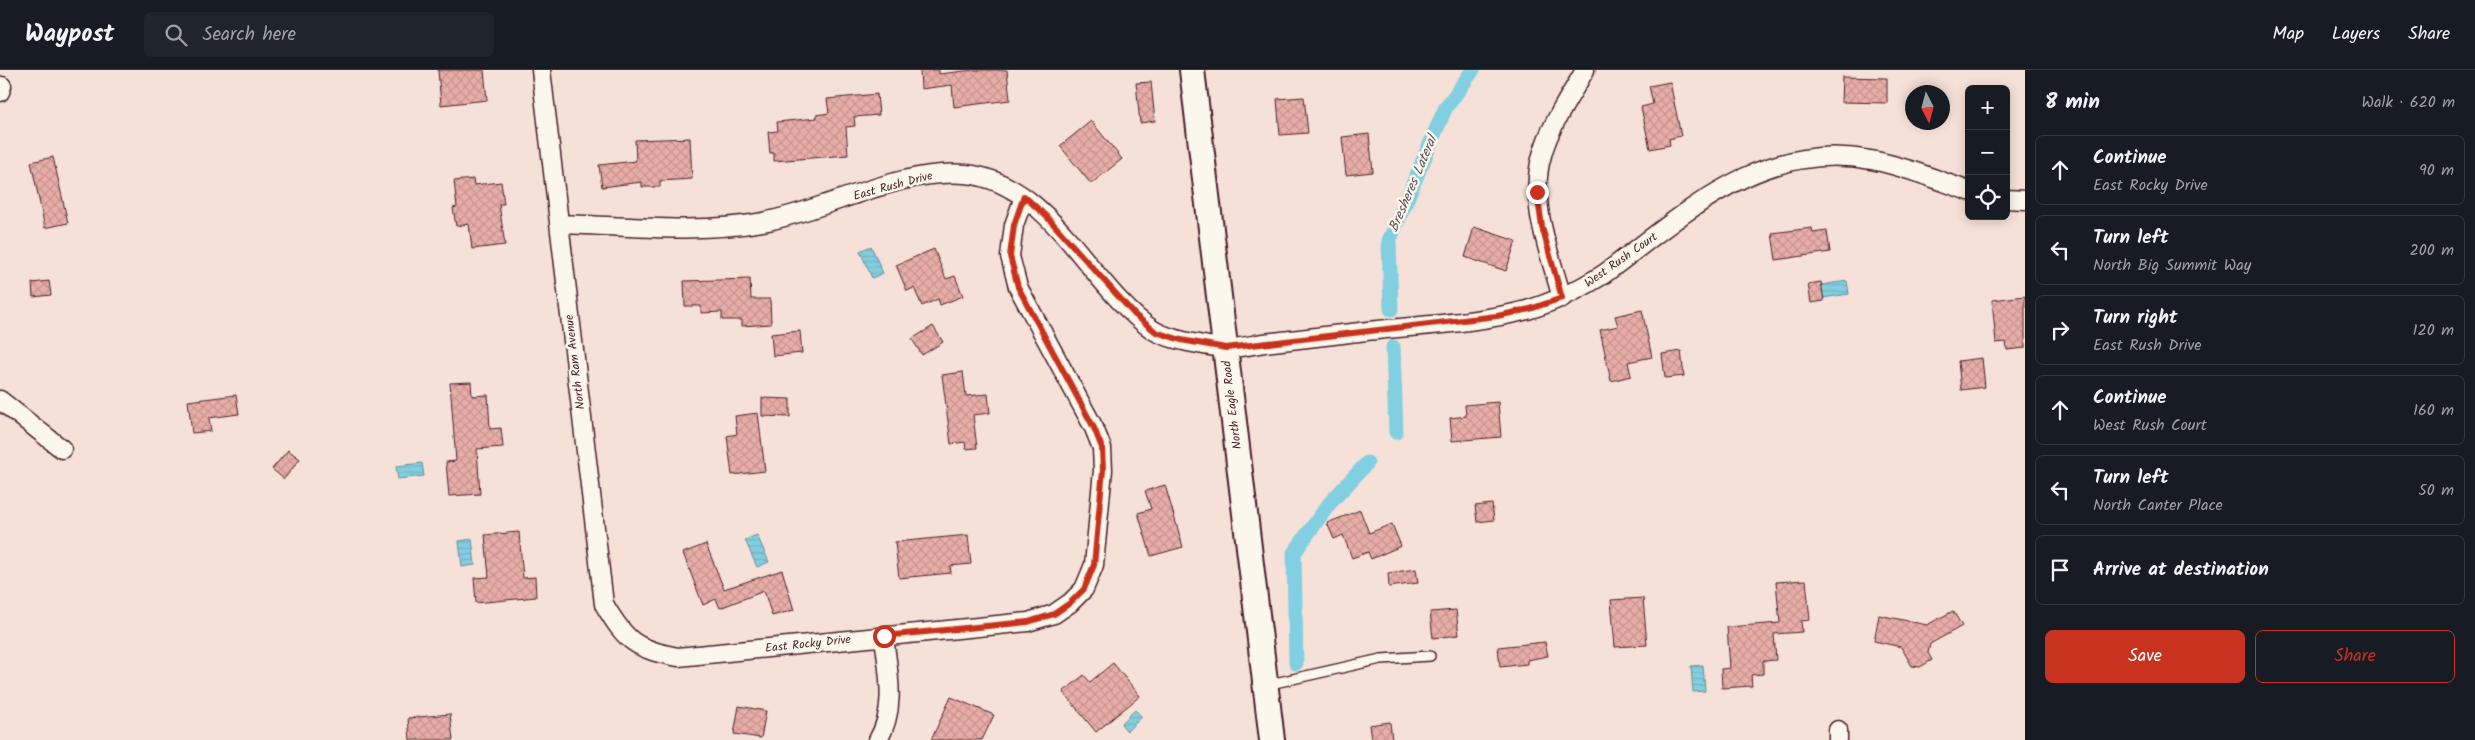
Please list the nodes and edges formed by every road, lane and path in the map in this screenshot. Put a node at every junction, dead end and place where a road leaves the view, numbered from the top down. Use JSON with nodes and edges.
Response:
{"nodes":[{"id":1,"x":541,"y":70,"type":"edge"},
{"id":2,"x":1192,"y":70,"type":"edge"},
{"id":3,"x":1585,"y":70,"type":"edge"},
{"id":4,"x":1965,"y":190,"type":"edge"},
{"id":5,"x":1024,"y":196,"type":"junction"},
{"id":6,"x":2010,"y":199,"type":"edge"},
{"id":7,"x":2025,"y":200,"type":"edge"},
{"id":8,"x":560,"y":224,"type":"junction"},
{"id":9,"x":1562,"y":298,"type":"junction"},
{"id":10,"x":1226,"y":348,"type":"junction"},
{"id":11,"x":0,"y":400,"type":"edge"},
{"id":12,"x":62,"y":449,"type":"dead end"},
{"id":13,"x":884,"y":636,"type":"junction"},
{"id":14,"x":634,"y":643,"type":"joint"},
{"id":15,"x":1430,"y":656,"type":"dead end"},
{"id":16,"x":1266,"y":685,"type":"junction"},
{"id":17,"x":878,"y":740,"type":"edge"},
{"id":18,"x":1272,"y":740,"type":"edge"}],
"edges":[{"from":1,"to":8,"type":"street","name":"North Ram Avenue"},
{"from":2,"to":10,"type":"main road","name":"North Eagle Road"},
{"from":3,"to":9,"type":"street"},
{"from":4,"to":9,"type":"street","name":"West Rush Court"},
{"from":5,"to":8,"type":"street","name":"East Rush Drive"},
{"from":5,"to":10,"type":"street","name":"East Rush Drive"},
{"from":5,"to":13,"type":"street","name":"East Rocky Drive"},
{"from":6,"to":7,"type":"street"},
{"from":8,"to":14,"type":"street","name":"North Ram Avenue"},
{"from":9,"to":10,"type":"street","name":"West Rush Court"},
{"from":10,"to":16,"type":"main road","name":"North Eagle Road"},
{"from":11,"to":12,"type":"street"},
{"from":13,"to":14,"type":"street","name":"East Rocky Drive"},
{"from":13,"to":17,"type":"street"},
{"from":15,"to":16,"type":"lane"},
{"from":16,"to":18,"type":"main road","name":"North Eagle Road"}]}
